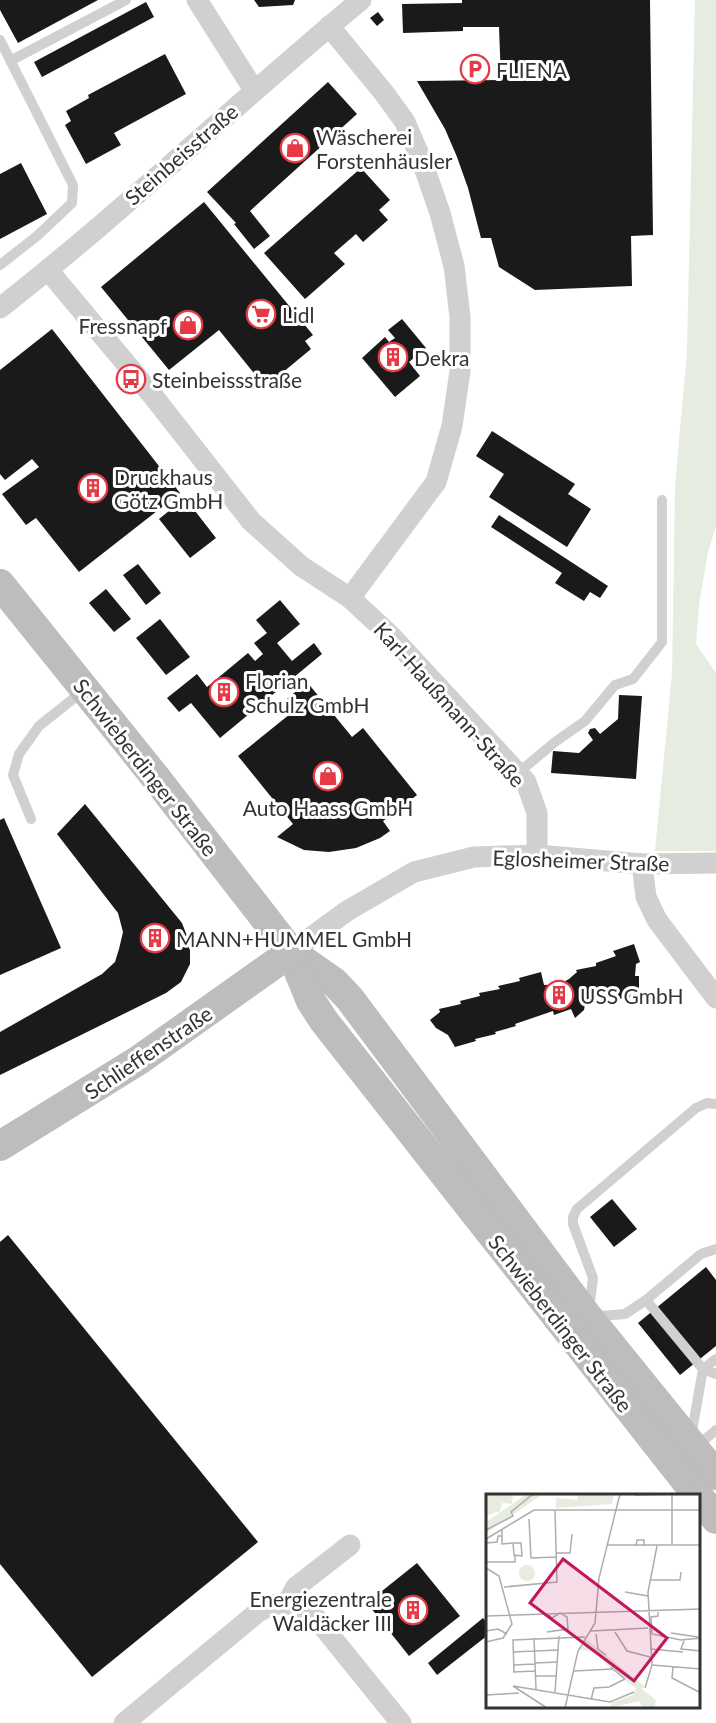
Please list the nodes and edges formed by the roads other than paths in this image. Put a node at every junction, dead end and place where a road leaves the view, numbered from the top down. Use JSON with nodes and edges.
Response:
{"nodes":[{"id":1,"x":126,"y":0,"type":"edge"},
{"id":2,"x":197,"y":0,"type":"edge"},
{"id":3,"x":360,"y":0,"type":"edge"},
{"id":4,"x":329,"y":26,"type":"junction"},
{"id":5,"x":0,"y":40,"type":"edge"},
{"id":6,"x":10,"y":61,"type":"junction"},
{"id":7,"x":254,"y":90,"type":"junction"},
{"id":8,"x":0,"y":265,"type":"edge"},
{"id":9,"x":48,"y":270,"type":"junction"},
{"id":10,"x":0,"y":308,"type":"edge"},
{"id":11,"x":662,"y":500,"type":"dead end"},
{"id":12,"x":0,"y":584,"type":"edge"},
{"id":13,"x":350,"y":598,"type":"junction"},
{"id":14,"x":85,"y":689,"type":"junction"},
{"id":15,"x":518,"y":773,"type":"junction"},
{"id":16,"x":31,"y":819,"type":"dead end"},
{"id":17,"x":537,"y":855,"type":"junction"},
{"id":18,"x":716,"y":863,"type":"edge"},
{"id":19,"x":642,"y":864,"type":"junction"},
{"id":20,"x":291,"y":952,"type":"junction"},
{"id":21,"x":716,"y":998,"type":"edge"},
{"id":22,"x":716,"y":1104,"type":"edge"},
{"id":23,"x":449,"y":1132,"type":"junction"},
{"id":24,"x":0,"y":1146,"type":"edge"},
{"id":25,"x":426,"y":1151,"type":"junction"},
{"id":26,"x":716,"y":1249,"type":"edge"},
{"id":27,"x":646,"y":1300,"type":"junction"},
{"id":28,"x":588,"y":1317,"type":"junction"},
{"id":29,"x":716,"y":1359,"type":"edge"},
{"id":30,"x":703,"y":1369,"type":"junction"},
{"id":31,"x":716,"y":1374,"type":"edge"},
{"id":32,"x":700,"y":1440,"type":"edge"},
{"id":33,"x":716,"y":1475,"type":"edge"},
{"id":34,"x":696,"y":1494,"type":"edge"},
{"id":35,"x":701,"y":1500,"type":"edge"},
{"id":36,"x":716,"y":1519,"type":"edge"},
{"id":37,"x":350,"y":1545,"type":"dead end"},
{"id":38,"x":287,"y":1604,"type":"junction"},
{"id":39,"x":124,"y":1723,"type":"edge"},
{"id":40,"x":401,"y":1723,"type":"edge"}],
"edges":[{"from":1,"to":6,"type":"lane"},
{"from":2,"to":7,"type":"street"},
{"from":3,"to":4,"type":"street","name":"Steinbeisstraße"},
{"from":4,"to":7,"type":"street","name":"Steinbeisstraße"},
{"from":4,"to":13,"type":"street"},
{"from":5,"to":6,"type":"lane"},
{"from":6,"to":8,"type":"lane"},
{"from":7,"to":9,"type":"street","name":"Steinbeisstraße"},
{"from":9,"to":10,"type":"street","name":"Steinbeisstraße"},
{"from":9,"to":13,"type":"street","name":"Karl-Haußmann-Straße"},
{"from":11,"to":15,"type":"lane"},
{"from":12,"to":14,"type":"main road","name":"Schwieberdinger Straße"},
{"from":13,"to":15,"type":"street","name":"Karl-Haußmann-Straße"},
{"from":14,"to":16,"type":"lane"},
{"from":14,"to":20,"type":"main road","name":"Schwieberdinger Straße"},
{"from":15,"to":17,"type":"street","name":"Karl-Haußmann-Straße"},
{"from":17,"to":19,"type":"street","name":"Eglosheimer Straße"},
{"from":17,"to":20,"type":"street","name":"Eglosheimer Straße"},
{"from":18,"to":19,"type":"street","name":"Eglosheimer Straße"},
{"from":19,"to":21,"type":"street"},
{"from":20,"to":23,"type":"main road","name":"Schwieberdinger Straße"},
{"from":20,"to":24,"type":"main road","name":"Schlieffenstraße"},
{"from":20,"to":25,"type":"main road","name":"Schwieberdinger Straße"},
{"from":22,"to":28,"type":"lane"},
{"from":23,"to":25,"type":"main road"},
{"from":23,"to":28,"type":"main road","name":"Schwieberdinger Straße"},
{"from":25,"to":34,"type":"main road","name":"Schwieberdinger Straße"},
{"from":26,"to":27,"type":"lane"},
{"from":27,"to":28,"type":"lane"},
{"from":27,"to":30,"type":"lane"},
{"from":28,"to":32,"type":"main road","name":"Schwieberdinger Straße"},
{"from":29,"to":30,"type":"lane"},
{"from":30,"to":31,"type":"lane"},
{"from":30,"to":32,"type":"lane"},
{"from":32,"to":33,"type":"main road","name":"Schwieberdinger Straße"},
{"from":35,"to":36,"type":"main road","name":"Schwieberdinger Straße"},
{"from":37,"to":38,"type":"street"},
{"from":38,"to":39,"type":"street"},
{"from":38,"to":40,"type":"street"}]}
